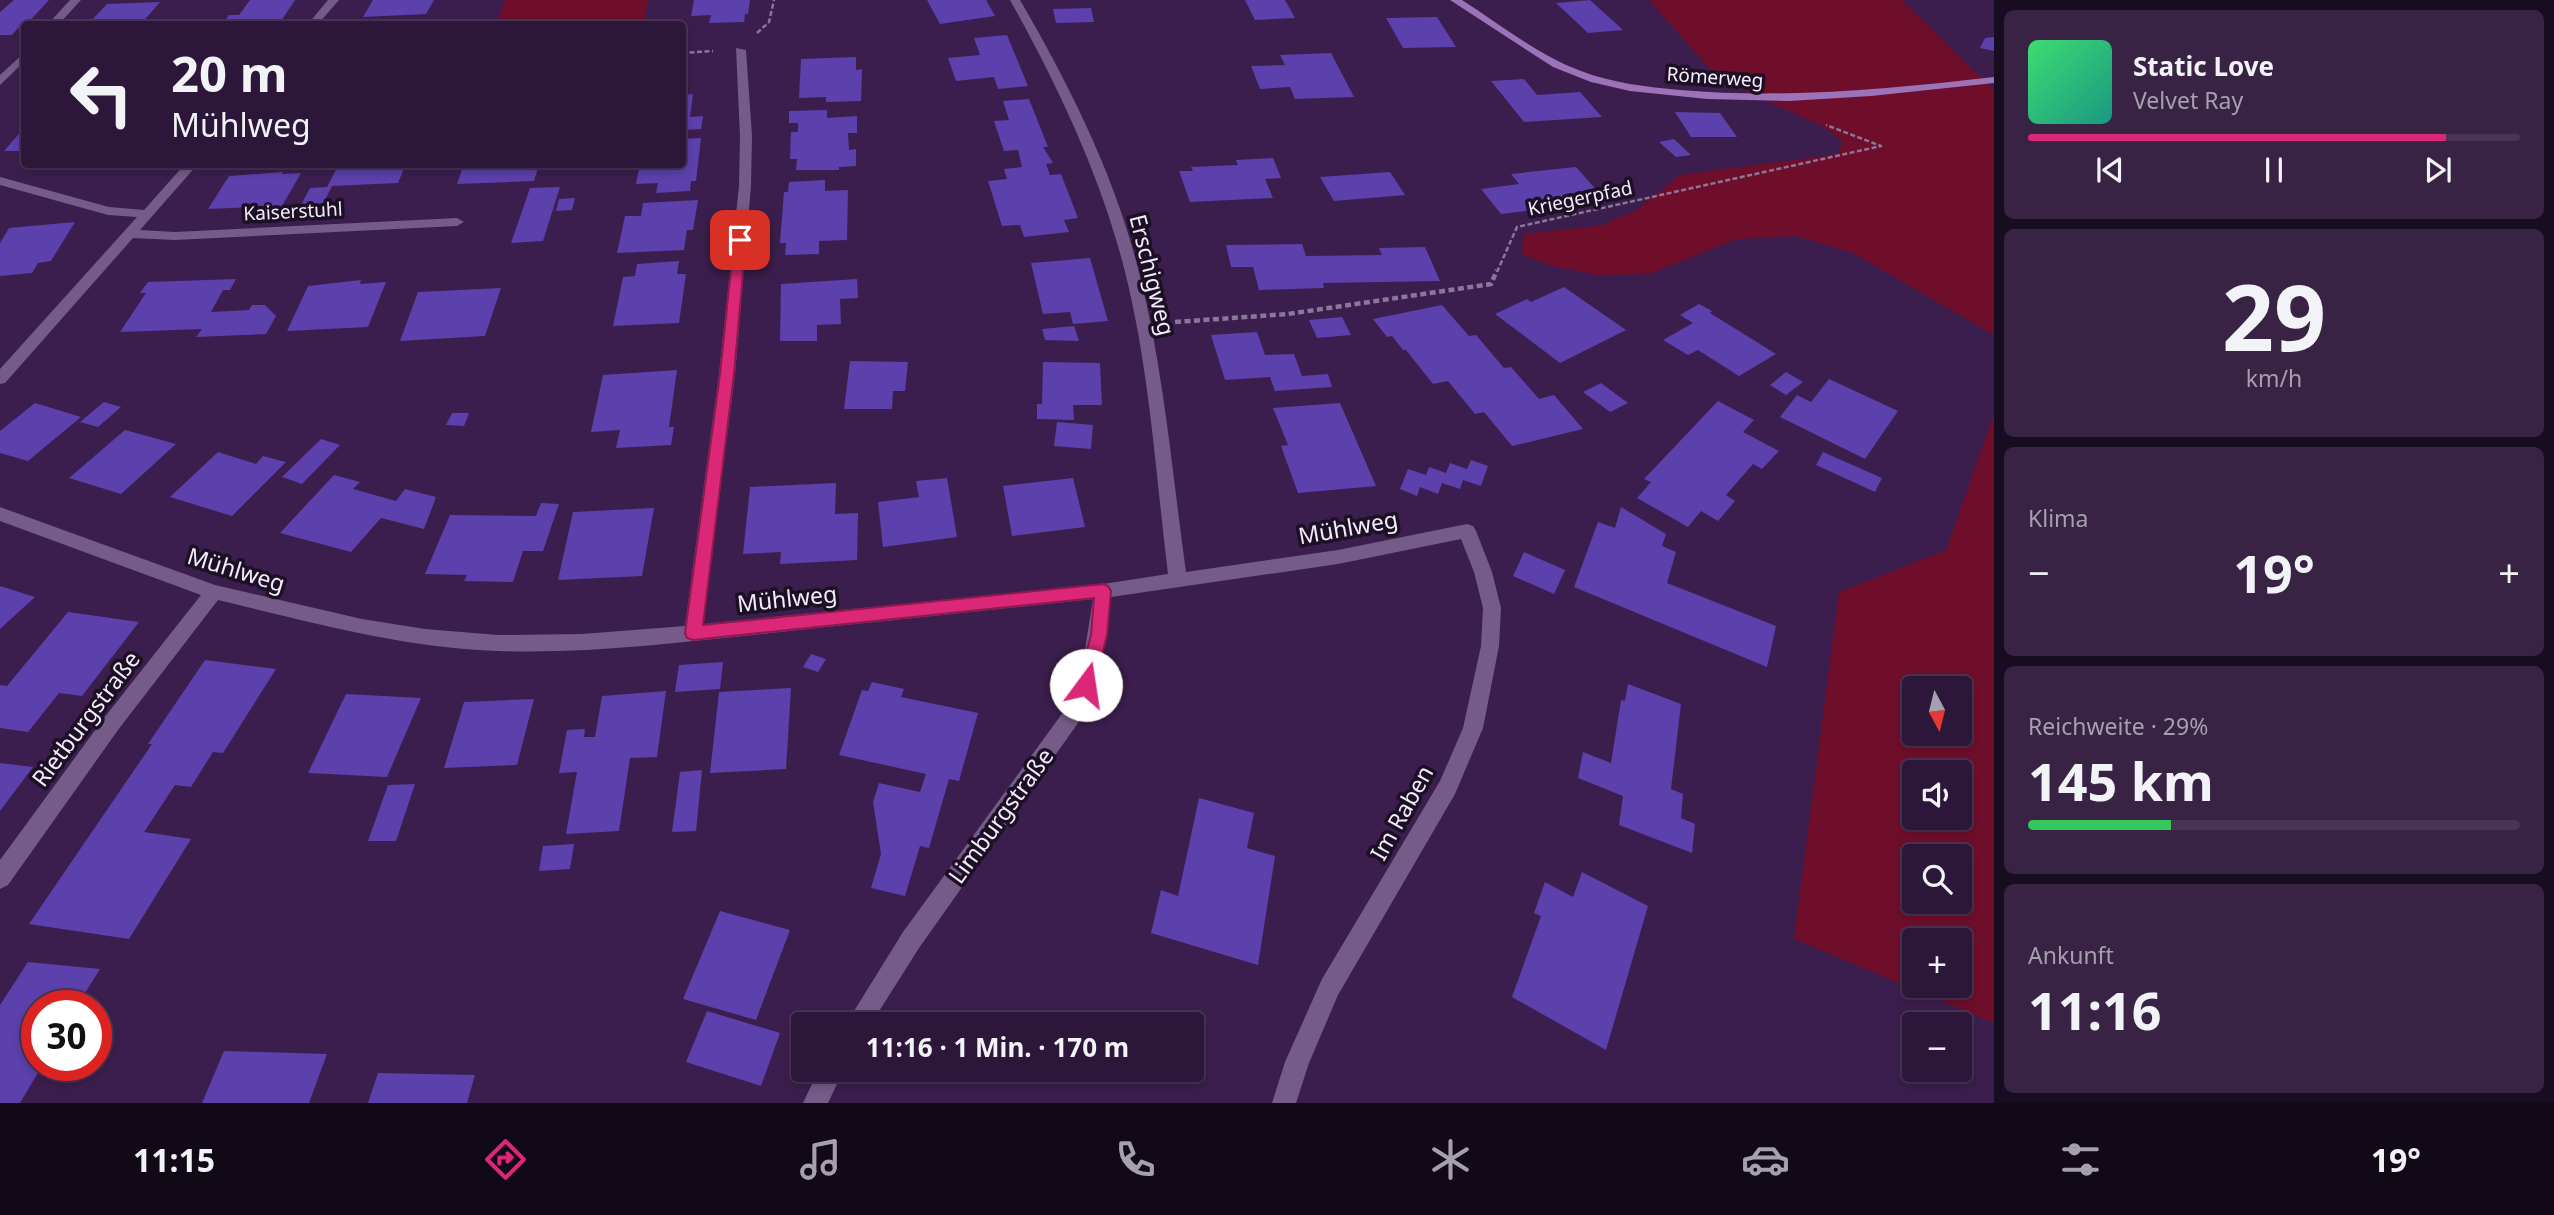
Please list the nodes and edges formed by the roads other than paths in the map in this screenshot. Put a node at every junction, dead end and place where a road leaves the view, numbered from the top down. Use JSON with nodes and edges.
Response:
{"nodes":[{"id":1,"x":76,"y":0,"type":"edge"},
{"id":2,"x":334,"y":0,"type":"edge"},
{"id":3,"x":1015,"y":0,"type":"edge"},
{"id":4,"x":1455,"y":0,"type":"edge"},
{"id":5,"x":56,"y":21,"type":"edge"},
{"id":6,"x":316,"y":21,"type":"edge"},
{"id":7,"x":740,"y":50,"type":"road end"},
{"id":8,"x":21,"y":59,"type":"edge"},
{"id":9,"x":1994,"y":80,"type":"edge"},
{"id":10,"x":0,"y":82,"type":"edge"},
{"id":11,"x":188,"y":168,"type":"edge"},
{"id":12,"x":0,"y":181,"type":"edge"},
{"id":13,"x":149,"y":214,"type":"junction"},
{"id":14,"x":457,"y":222,"type":"dead end"},
{"id":15,"x":132,"y":234,"type":"junction"},
{"id":16,"x":0,"y":379,"type":"edge"},
{"id":17,"x":0,"y":514,"type":"edge"},
{"id":18,"x":1467,"y":531,"type":"joint"},
{"id":19,"x":1178,"y":580,"type":"junction"},
{"id":20,"x":1103,"y":591,"type":"junction"},
{"id":21,"x":214,"y":592,"type":"junction"},
{"id":22,"x":693,"y":633,"type":"junction"},
{"id":23,"x":0,"y":878,"type":"edge"},
{"id":24,"x":865,"y":1012,"type":"edge"},
{"id":25,"x":826,"y":1082,"type":"edge"},
{"id":26,"x":815,"y":1103,"type":"edge"},
{"id":27,"x":1284,"y":1103,"type":"edge"}],
"edges":[{"from":1,"to":5,"type":"street"},
{"from":2,"to":6,"type":"street"},
{"from":3,"to":19,"type":"street","name":"Erschigweg"},
{"from":4,"to":9,"type":"street","name":"Römerweg"},
{"from":7,"to":22,"type":"street"},
{"from":8,"to":10,"type":"street"},
{"from":11,"to":13,"type":"street"},
{"from":12,"to":13,"type":"street"},
{"from":13,"to":15,"type":"street"},
{"from":14,"to":15,"type":"street","name":"Kaiserstuhl"},
{"from":15,"to":16,"type":"street"},
{"from":17,"to":21,"type":"street","name":"Mühlweg"},
{"from":18,"to":19,"type":"street","name":"Mühlweg"},
{"from":18,"to":27,"type":"street","name":"Im Raben"},
{"from":19,"to":20,"type":"street","name":"Mühlweg"},
{"from":20,"to":22,"type":"street","name":"Mühlweg"},
{"from":20,"to":24,"type":"street","name":"Limburgstraße"},
{"from":21,"to":22,"type":"street","name":"Mühlweg"},
{"from":21,"to":23,"type":"street","name":"Rietburgstraße"},
{"from":25,"to":26,"type":"street"}]}
